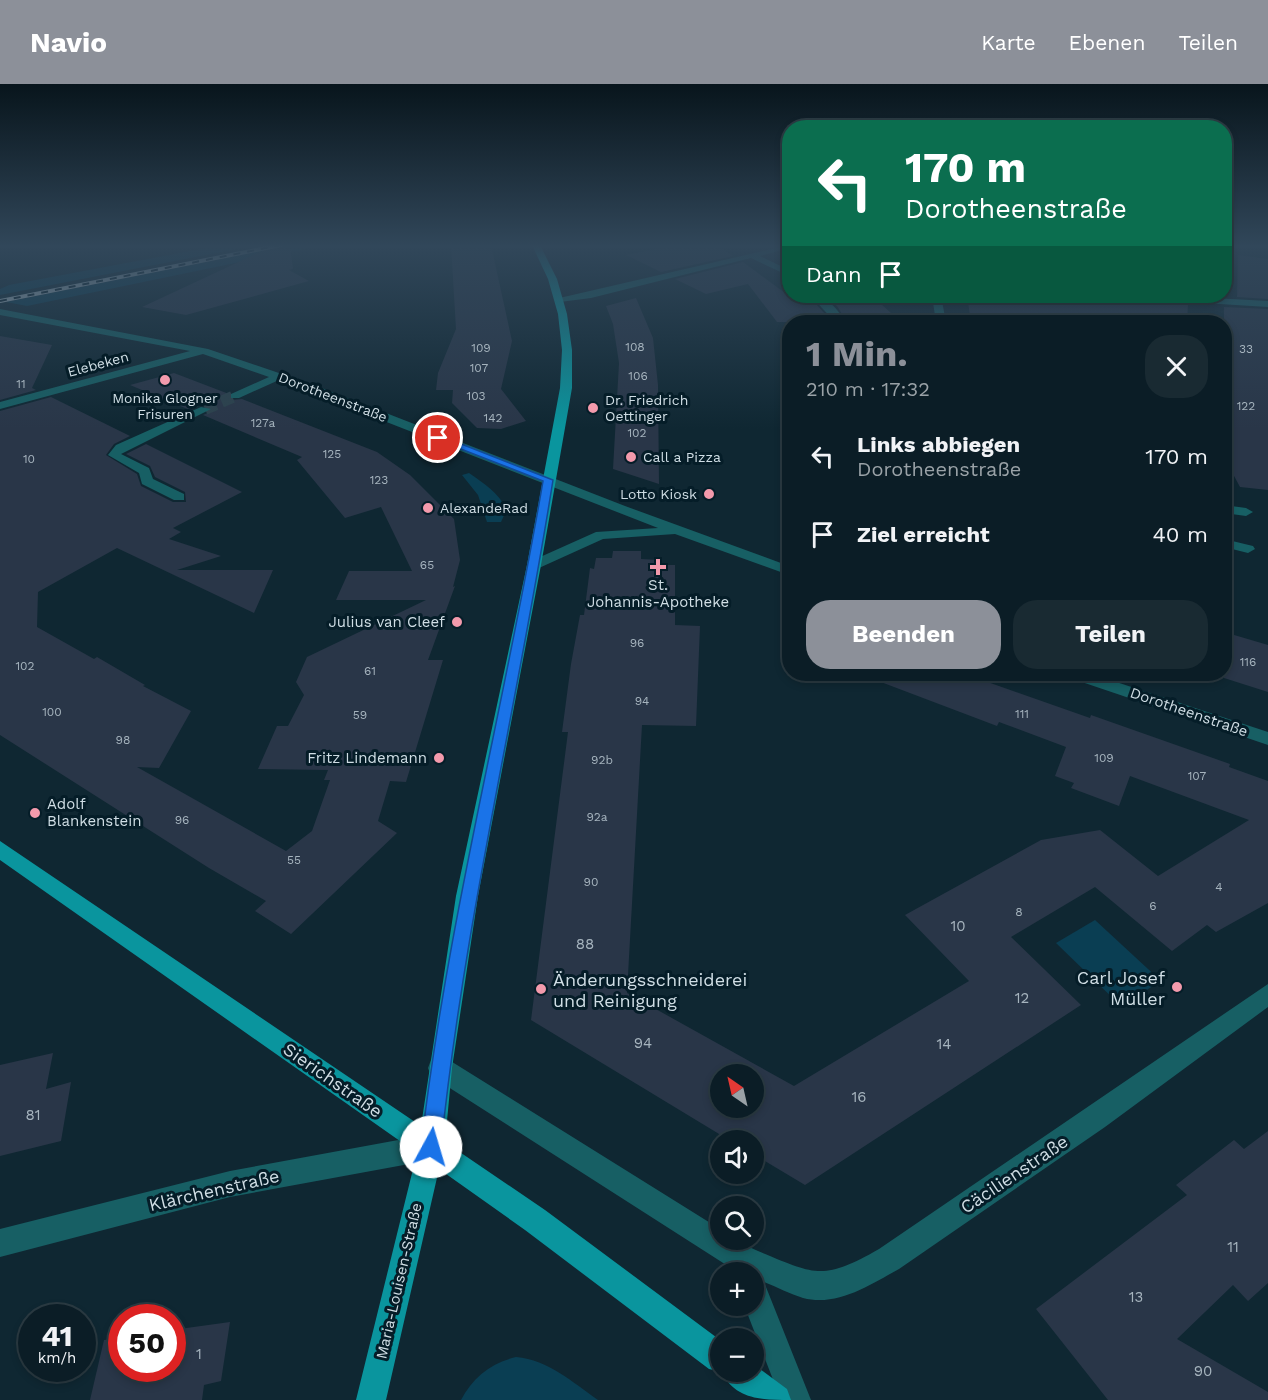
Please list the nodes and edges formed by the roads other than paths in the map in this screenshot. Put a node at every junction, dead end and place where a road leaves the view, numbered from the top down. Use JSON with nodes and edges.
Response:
{"nodes":[{"id":1,"x":563,"y":306,"type":"edge"},
{"id":2,"x":0,"y":312,"type":"edge"},
{"id":3,"x":14,"y":315,"type":"junction"},
{"id":4,"x":0,"y":318,"type":"edge"},
{"id":5,"x":204,"y":351,"type":"junction"},
{"id":6,"x":280,"y":376,"type":"junction"},
{"id":7,"x":235,"y":396,"type":"tunnel mouth"},
{"id":8,"x":0,"y":406,"type":"edge"},
{"id":9,"x":205,"y":409,"type":"tunnel mouth"},
{"id":10,"x":548,"y":480,"type":"junction"},
{"id":11,"x":179,"y":497,"type":"dead end"},
{"id":12,"x":1232,"y":510,"type":"edge"},
{"id":13,"x":1246,"y":512,"type":"dead end"},
{"id":14,"x":682,"y":531,"type":"junction"},
{"id":15,"x":1232,"y":545,"type":"edge"},
{"id":16,"x":1248,"y":549,"type":"dead end"},
{"id":17,"x":534,"y":565,"type":"junction"},
{"id":18,"x":782,"y":568,"type":"edge"},
{"id":19,"x":1097,"y":681,"type":"edge"},
{"id":20,"x":1268,"y":739,"type":"edge"},
{"id":21,"x":0,"y":849,"type":"edge"},
{"id":22,"x":1268,"y":994,"type":"edge"},
{"id":23,"x":440,"y":1068,"type":"junction"},
{"id":24,"x":431,"y":1147,"type":"junction"},
{"id":25,"x":0,"y":1243,"type":"edge"},
{"id":26,"x":738,"y":1262,"type":"edge"},
{"id":27,"x":764,"y":1272,"type":"edge"},
{"id":28,"x":763,"y":1316,"type":"edge"},
{"id":29,"x":710,"y":1351,"type":"edge"},
{"id":30,"x":752,"y":1382,"type":"edge"},
{"id":31,"x":371,"y":1400,"type":"edge"},
{"id":32,"x":776,"y":1400,"type":"edge"},
{"id":33,"x":796,"y":1400,"type":"edge"}],
"edges":[{"from":1,"to":10,"type":"main road","name":"Maria-Louisen-Straße"},
{"from":2,"to":3,"type":"street","name":"Dorotheenstraße"},
{"from":3,"to":4,"type":"street"},
{"from":3,"to":5,"type":"street","name":"Dorotheenstraße"},
{"from":5,"to":6,"type":"street","name":"Dorotheenstraße"},
{"from":5,"to":8,"type":"street","name":"Elebeken"},
{"from":6,"to":7,"type":"street"},
{"from":6,"to":10,"type":"street","name":"Dorotheenstraße"},
{"from":9,"to":11,"type":"street"},
{"from":10,"to":14,"type":"street","name":"Dorotheenstraße"},
{"from":10,"to":17,"type":"main road","name":"Maria-Louisen-Straße"},
{"from":12,"to":13,"type":"street"},
{"from":14,"to":17,"type":"street"},
{"from":14,"to":18,"type":"street","name":"Dorotheenstraße"},
{"from":15,"to":16,"type":"street"},
{"from":17,"to":23,"type":"main road","name":"Maria-Louisen-Straße"},
{"from":19,"to":20,"type":"street","name":"Dorotheenstraße"},
{"from":21,"to":24,"type":"main road","name":"Sierichstraße"},
{"from":22,"to":27,"type":"street","name":"Cäcilienstraße"},
{"from":23,"to":24,"type":"main road","name":"Maria-Louisen-Straße"},
{"from":23,"to":26,"type":"street"},
{"from":24,"to":25,"type":"street","name":"Klärchenstraße"},
{"from":24,"to":29,"type":"main road","name":"Sierichstraße"},
{"from":24,"to":31,"type":"main road","name":"Maria-Louisen-Straße"},
{"from":28,"to":33,"type":"street"},
{"from":30,"to":32,"type":"main road"}]}
